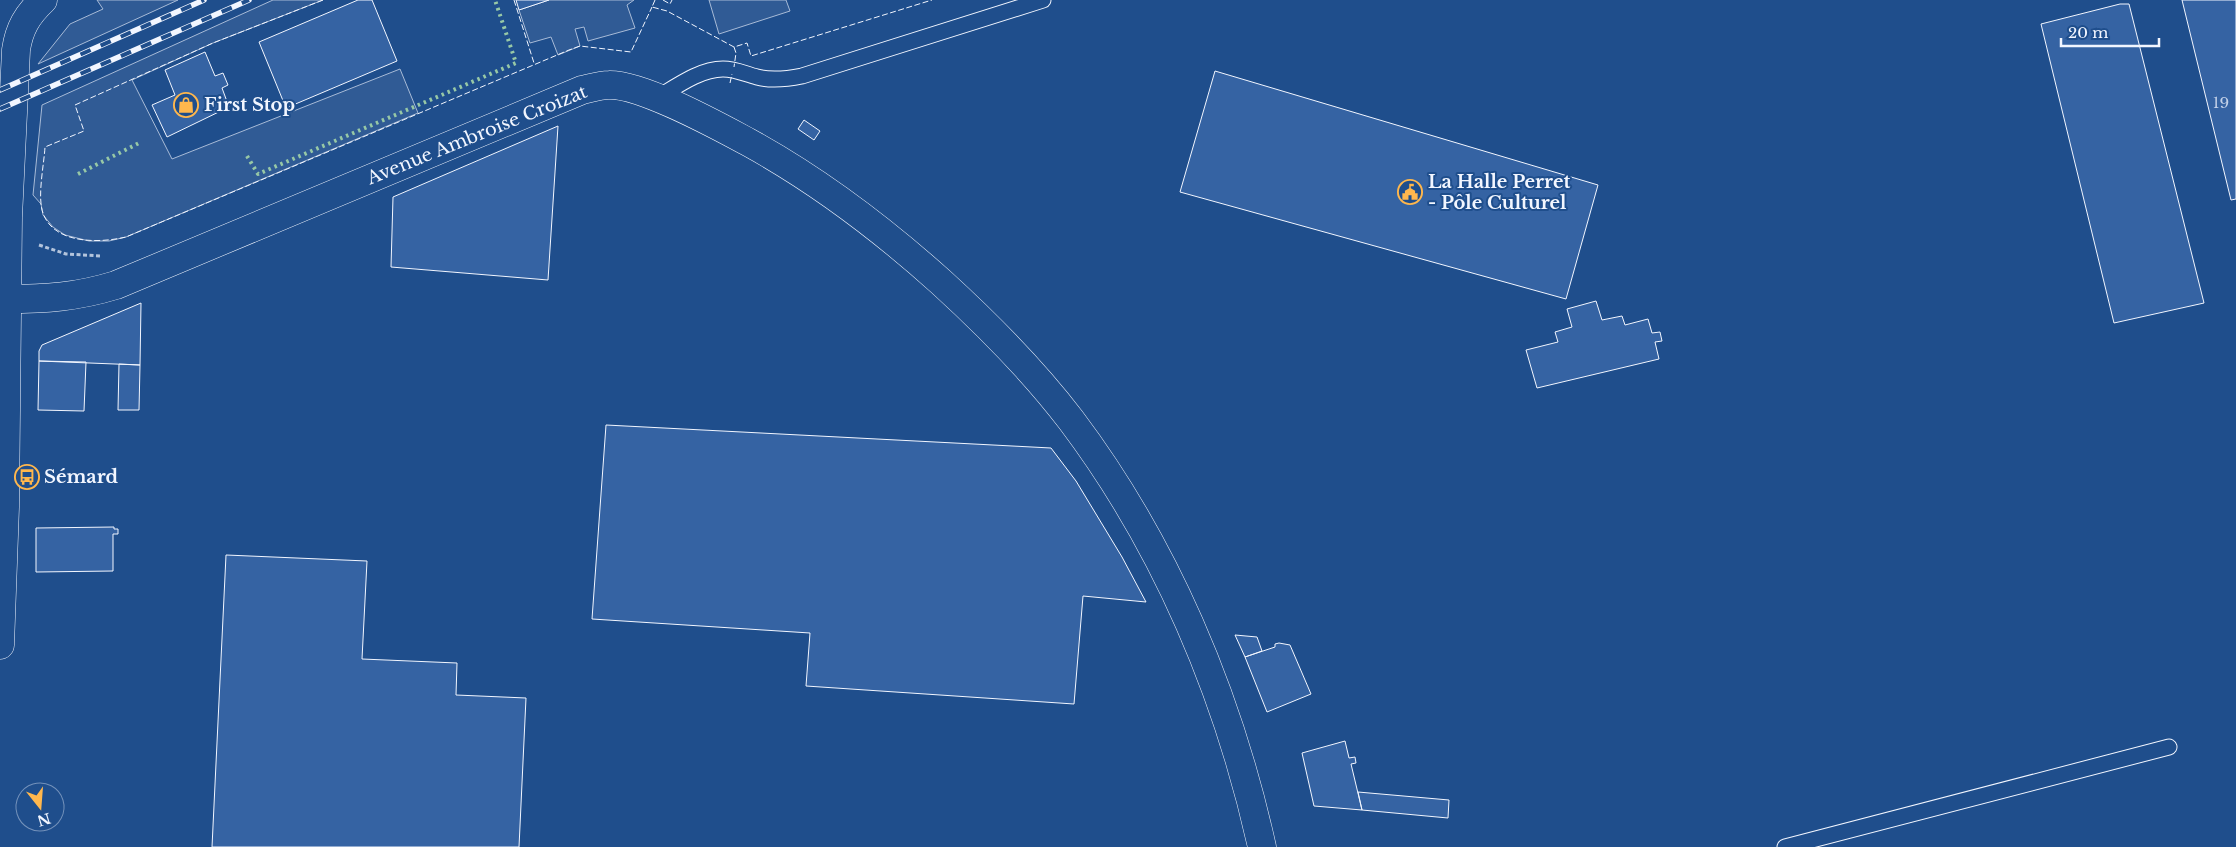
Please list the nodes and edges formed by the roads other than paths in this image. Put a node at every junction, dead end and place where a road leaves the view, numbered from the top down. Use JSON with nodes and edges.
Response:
{"nodes":[{"id":1,"x":43,"y":0,"type":"edge"},
{"id":2,"x":1043,"y":0,"type":"edge"},
{"id":3,"x":657,"y":98,"type":"junction"},
{"id":4,"x":4,"y":237,"type":"edge"},
{"id":5,"x":6,"y":299,"type":"junction"},
{"id":6,"x":3,"y":331,"type":"edge"},
{"id":7,"x":0,"y":645,"type":"edge"},
{"id":8,"x":2169,"y":747,"type":"dead end"},
{"id":9,"x":1262,"y":847,"type":"edge"},
{"id":10,"x":1785,"y":847,"type":"edge"}],
"edges":[{"from":1,"to":4,"type":"street"},
{"from":2,"to":3,"type":"lane"},
{"from":3,"to":5,"type":"street","name":"Avenue Ambroise Croizat"},
{"from":3,"to":9,"type":"street","name":"Avenue Ambroise Croizat"},
{"from":4,"to":5,"type":"street"},
{"from":5,"to":6,"type":"street"},
{"from":6,"to":7,"type":"street"},
{"from":8,"to":10,"type":"lane"}]}
